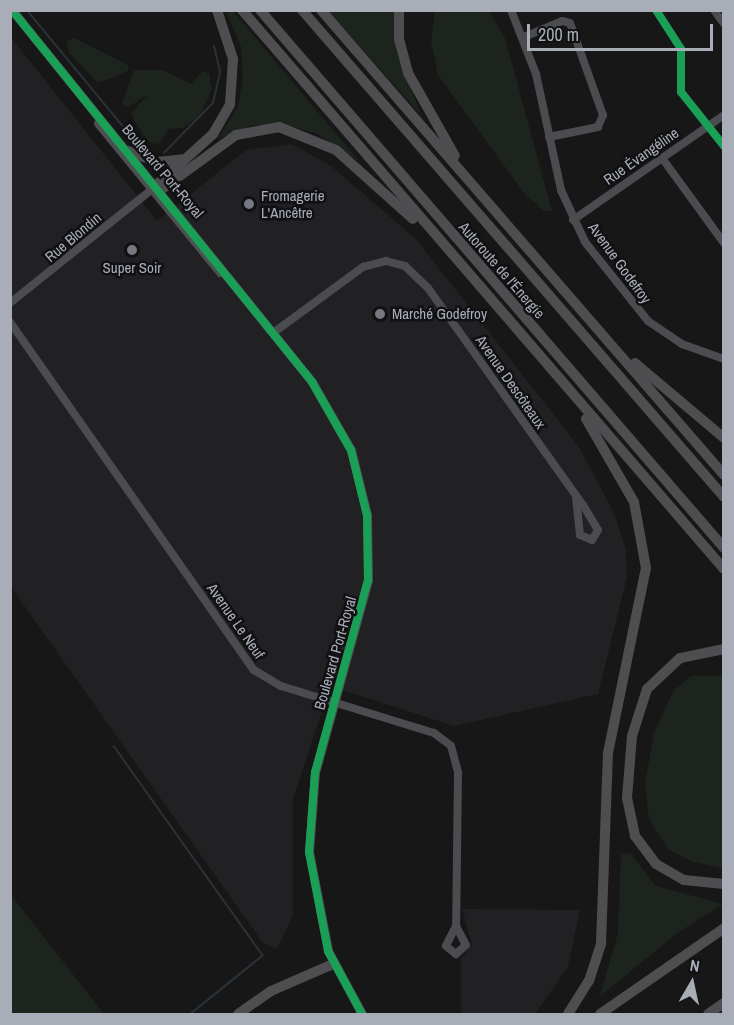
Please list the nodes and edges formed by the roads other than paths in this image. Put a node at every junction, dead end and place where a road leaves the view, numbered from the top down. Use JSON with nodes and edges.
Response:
{"nodes":[{"id":1,"x":12,"y":10,"type":"edge"},
{"id":2,"x":217,"y":10,"type":"edge"},
{"id":3,"x":242,"y":10,"type":"edge"},
{"id":4,"x":260,"y":10,"type":"edge"},
{"id":5,"x":302,"y":10,"type":"edge"},
{"id":6,"x":321,"y":10,"type":"edge"},
{"id":7,"x":399,"y":10,"type":"edge"},
{"id":8,"x":511,"y":10,"type":"edge"},
{"id":9,"x":714,"y":10,"type":"edge"},
{"id":10,"x":723,"y":24,"type":"edge"},
{"id":11,"x":524,"y":37,"type":"junction"},
{"id":12,"x":64,"y":75,"type":"junction"},
{"id":13,"x":723,"y":114,"type":"edge"},
{"id":14,"x":549,"y":137,"type":"junction"},
{"id":15,"x":128,"y":151,"type":"junction"},
{"id":16,"x":662,"y":158,"type":"junction"},
{"id":17,"x":184,"y":159,"type":"junction"},
{"id":18,"x":474,"y":186,"type":"junction"},
{"id":19,"x":156,"y":188,"type":"junction"},
{"id":20,"x":573,"y":220,"type":"junction"},
{"id":21,"x":723,"y":243,"type":"edge"},
{"id":22,"x":451,"y":254,"type":"junction"},
{"id":23,"x":10,"y":303,"type":"edge"},
{"id":24,"x":583,"y":312,"type":"junction"},
{"id":25,"x":10,"y":322,"type":"edge"},
{"id":26,"x":273,"y":333,"type":"junction"},
{"id":27,"x":723,"y":359,"type":"edge"},
{"id":28,"x":570,"y":393,"type":"junction"},
{"id":29,"x":723,"y":438,"type":"edge"},
{"id":30,"x":723,"y":474,"type":"edge"},
{"id":31,"x":576,"y":497,"type":"junction"},
{"id":32,"x":723,"y":497,"type":"edge"},
{"id":33,"x":723,"y":548,"type":"edge"},
{"id":34,"x":723,"y":569,"type":"edge"},
{"id":35,"x":723,"y":649,"type":"edge"},
{"id":36,"x":335,"y":702,"type":"junction"},
{"id":37,"x":723,"y":884,"type":"edge"},
{"id":38,"x":456,"y":926,"type":"dead end"},
{"id":39,"x":723,"y":928,"type":"edge"},
{"id":40,"x":333,"y":964,"type":"junction"},
{"id":41,"x":723,"y":1003,"type":"edge"},
{"id":42,"x":238,"y":1014,"type":"edge"},
{"id":43,"x":362,"y":1014,"type":"edge"},
{"id":44,"x":568,"y":1014,"type":"edge"},
{"id":45,"x":600,"y":1014,"type":"edge"},
{"id":46,"x":708,"y":1014,"type":"edge"}],
"edges":[{"from":1,"to":12,"type":"main road","name":"Boulevard Port-Royal"},
{"from":2,"to":17,"type":"highway"},
{"from":3,"to":22,"type":"highway"},
{"from":4,"to":33,"type":"highway","name":"Autoroute de l'Énergie"},
{"from":5,"to":32,"type":"highway","name":"Autoroute de l'Énergie"},
{"from":6,"to":18,"type":"highway"},
{"from":7,"to":18,"type":"highway"},
{"from":8,"to":11,"type":"street","name":"Avenue Godefroy"},
{"from":9,"to":10,"type":"street"},
{"from":11,"to":14,"type":"street","name":"Avenue Godefroy"},
{"from":11,"to":14,"type":"street"},
{"from":12,"to":15,"type":"main road","name":"Boulevard Port-Royal"},
{"from":12,"to":19,"type":"main road","name":"Boulevard Port-Royal"},
{"from":13,"to":16,"type":"street","name":"Rue Évangéline"},
{"from":14,"to":20,"type":"street","name":"Avenue Godefroy"},
{"from":15,"to":17,"type":"highway"},
{"from":15,"to":19,"type":"main road","name":"Boulevard Port-Royal"},
{"from":16,"to":20,"type":"street","name":"Rue Évangéline"},
{"from":16,"to":21,"type":"street"},
{"from":17,"to":19,"type":"highway"},
{"from":18,"to":24,"type":"highway"},
{"from":19,"to":22,"type":"highway"},
{"from":19,"to":23,"type":"street","name":"Rue Blondin"},
{"from":19,"to":26,"type":"main road","name":"Boulevard Port-Royal"},
{"from":20,"to":27,"type":"street","name":"Avenue Godefroy"},
{"from":22,"to":28,"type":"highway"},
{"from":24,"to":29,"type":"highway"},
{"from":24,"to":30,"type":"highway"},
{"from":25,"to":36,"type":"street","name":"Avenue Le Neuf"},
{"from":26,"to":31,"type":"street","name":"Avenue Descôteaux"},
{"from":26,"to":36,"type":"main road","name":"Boulevard Port-Royal"},
{"from":28,"to":34,"type":"highway"},
{"from":28,"to":44,"type":"highway"},
{"from":31,"to":31,"type":"street","name":"Avenue Descôteaux"},
{"from":35,"to":37,"type":"highway"},
{"from":36,"to":38,"type":"street","name":"Avenue Le Neuf"},
{"from":36,"to":40,"type":"main road","name":"Boulevard Port-Royal"},
{"from":39,"to":45,"type":"highway"},
{"from":40,"to":42,"type":"highway"},
{"from":40,"to":43,"type":"main road","name":"Boulevard Port-Royal"},
{"from":41,"to":46,"type":"highway"}]}
